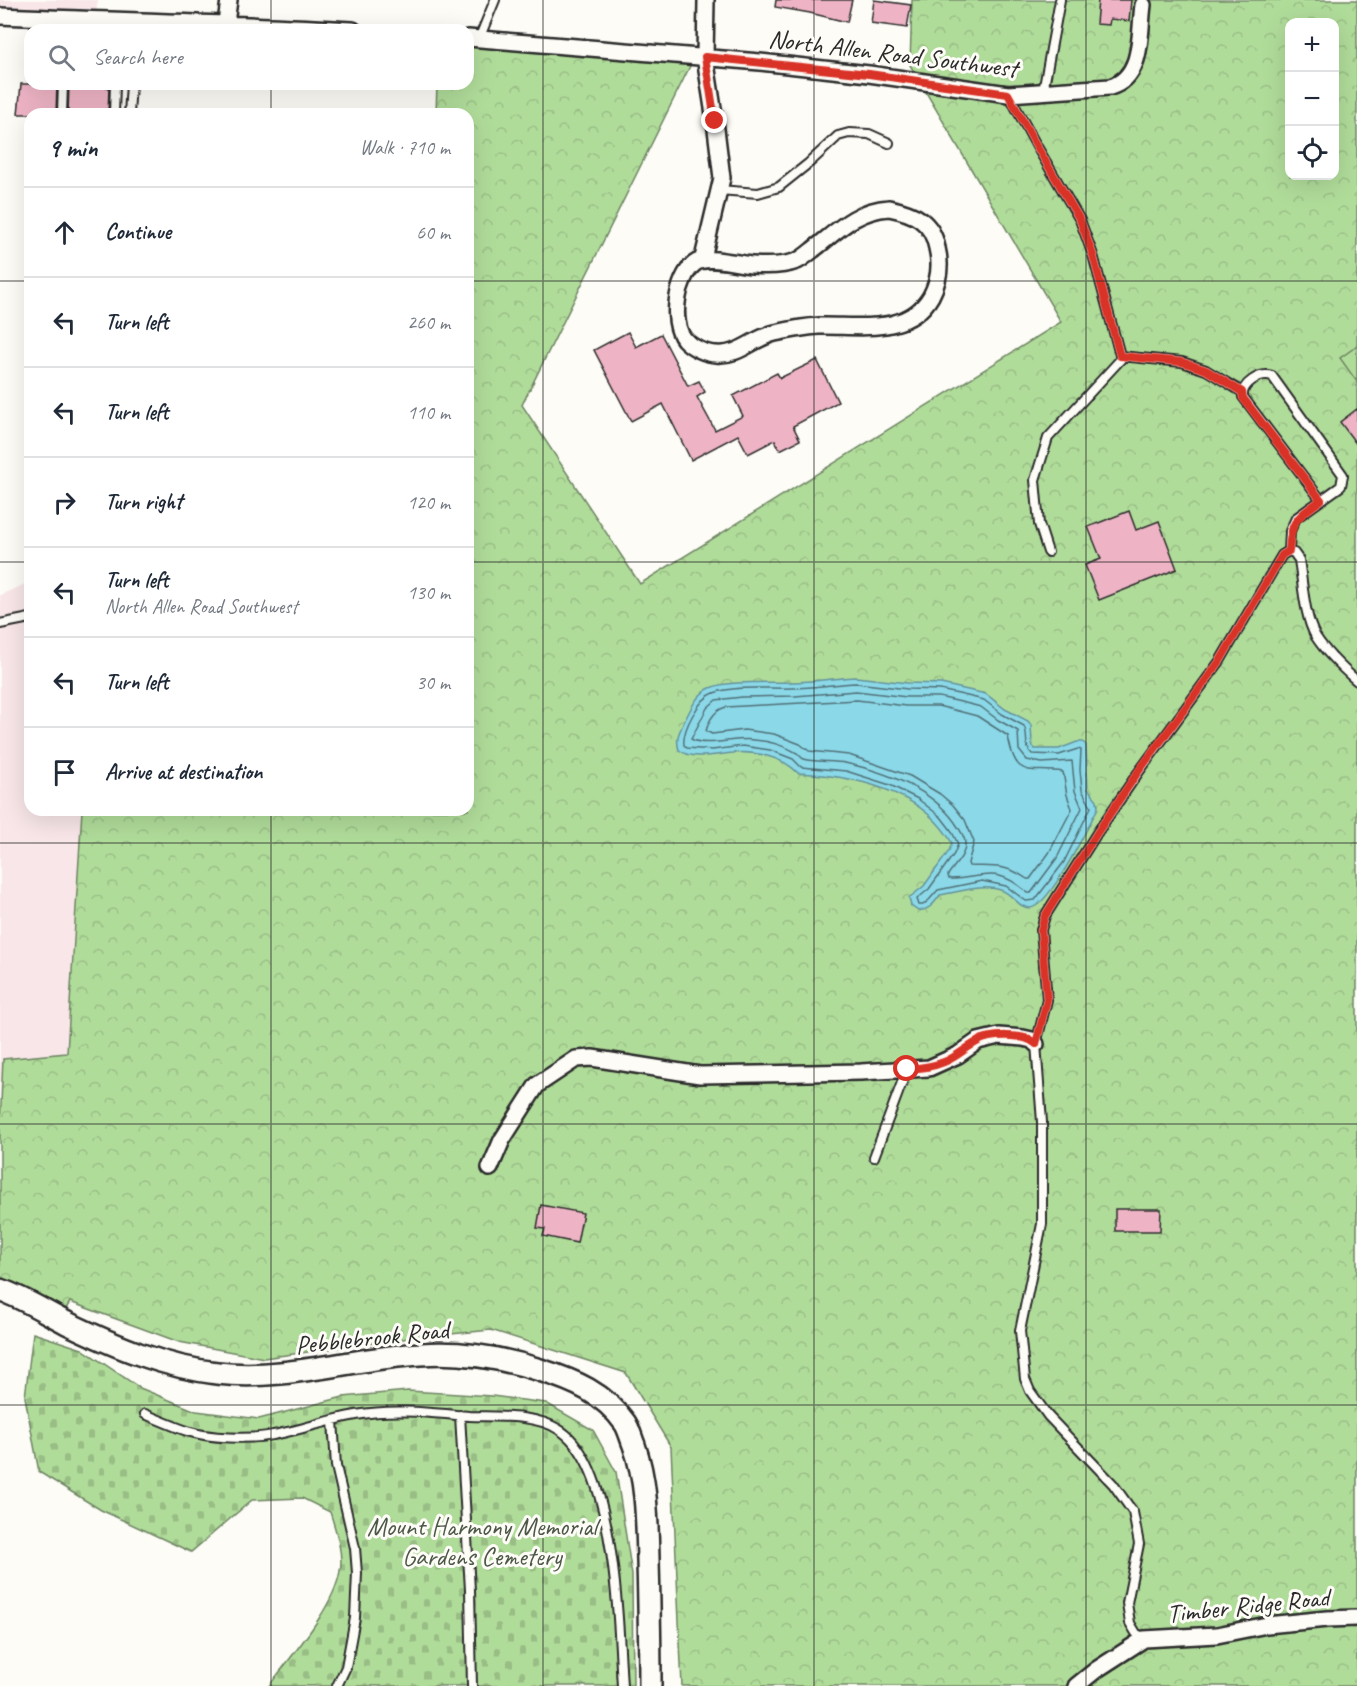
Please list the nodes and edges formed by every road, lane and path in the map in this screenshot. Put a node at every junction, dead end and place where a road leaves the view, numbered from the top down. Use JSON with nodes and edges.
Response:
{"nodes":[{"id":1,"x":229,"y":0,"type":"edge"},
{"id":2,"x":495,"y":0,"type":"edge"},
{"id":3,"x":706,"y":0,"type":"edge"},
{"id":4,"x":1060,"y":0,"type":"edge"},
{"id":5,"x":1143,"y":5,"type":"dead end"},
{"id":6,"x":0,"y":16,"type":"edge"},
{"id":7,"x":226,"y":23,"type":"junction"},
{"id":8,"x":65,"y":24,"type":"edge"},
{"id":9,"x":195,"y":24,"type":"edge"},
{"id":10,"x":244,"y":24,"type":"edge"},
{"id":11,"x":474,"y":38,"type":"edge"},
{"id":12,"x":705,"y":57,"type":"junction"},
{"id":13,"x":63,"y":90,"type":"edge"},
{"id":14,"x":115,"y":90,"type":"edge"},
{"id":15,"x":131,"y":90,"type":"edge"},
{"id":16,"x":1043,"y":92,"type":"junction"},
{"id":17,"x":1008,"y":94,"type":"junction"},
{"id":18,"x":62,"y":108,"type":"edge"},
{"id":19,"x":114,"y":108,"type":"edge"},
{"id":20,"x":129,"y":108,"type":"edge"},
{"id":21,"x":889,"y":143,"type":"dead end"},
{"id":22,"x":719,"y":190,"type":"junction"},
{"id":23,"x":703,"y":258,"type":"junction"},
{"id":24,"x":1120,"y":356,"type":"junction"},
{"id":25,"x":1242,"y":392,"type":"junction"},
{"id":26,"x":1321,"y":500,"type":"junction"},
{"id":27,"x":1289,"y":551,"type":"junction"},
{"id":28,"x":1048,"y":552,"type":"dead end"},
{"id":29,"x":24,"y":619,"type":"edge"},
{"id":30,"x":0,"y":624,"type":"edge"},
{"id":31,"x":1357,"y":681,"type":"edge"},
{"id":32,"x":1036,"y":1044,"type":"junction"},
{"id":33,"x":907,"y":1069,"type":"junction"},
{"id":34,"x":874,"y":1156,"type":"dead end"},
{"id":35,"x":490,"y":1168,"type":"dead end"},
{"id":36,"x":0,"y":1290,"type":"edge"},
{"id":37,"x":145,"y":1414,"type":"dead end"},
{"id":38,"x":460,"y":1415,"type":"junction"},
{"id":39,"x":333,"y":1420,"type":"junction"},
{"id":40,"x":1357,"y":1618,"type":"edge"},
{"id":41,"x":1144,"y":1639,"type":"junction"},
{"id":42,"x":337,"y":1686,"type":"edge"},
{"id":43,"x":472,"y":1686,"type":"edge"},
{"id":44,"x":622,"y":1686,"type":"edge"},
{"id":45,"x":650,"y":1686,"type":"edge"},
{"id":46,"x":1076,"y":1686,"type":"edge"}],
"edges":[{"from":1,"to":7,"type":"street"},
{"from":2,"to":11,"type":"lane"},
{"from":3,"to":12,"type":"street"},
{"from":4,"to":16,"type":"lane"},
{"from":5,"to":16,"type":"street","name":"North Allen Road Southwest"},
{"from":6,"to":8,"type":"street"},
{"from":7,"to":9,"type":"street"},
{"from":7,"to":10,"type":"street"},
{"from":11,"to":12,"type":"street","name":"North Allen Road Southwest"},
{"from":12,"to":17,"type":"street","name":"North Allen Road Southwest"},
{"from":12,"to":22,"type":"street"},
{"from":13,"to":18,"type":"lane"},
{"from":14,"to":19,"type":"lane"},
{"from":15,"to":20,"type":"lane"},
{"from":16,"to":17,"type":"street","name":"North Allen Road Southwest"},
{"from":17,"to":24,"type":"lane"},
{"from":21,"to":22,"type":"lane"},
{"from":22,"to":23,"type":"street"},
{"from":23,"to":23,"type":"street"},
{"from":24,"to":25,"type":"lane"},
{"from":24,"to":28,"type":"lane"},
{"from":25,"to":26,"type":"lane"},
{"from":25,"to":26,"type":"lane"},
{"from":26,"to":27,"type":"lane"},
{"from":27,"to":31,"type":"lane"},
{"from":27,"to":32,"type":"lane"},
{"from":29,"to":30,"type":"lane"},
{"from":32,"to":33,"type":"street"},
{"from":32,"to":41,"type":"lane"},
{"from":33,"to":34,"type":"lane"},
{"from":33,"to":35,"type":"street"},
{"from":36,"to":45,"type":"street","name":"Pebblebrook Road"},
{"from":37,"to":39,"type":"lane"},
{"from":38,"to":39,"type":"lane"},
{"from":38,"to":43,"type":"lane"},
{"from":38,"to":44,"type":"lane"},
{"from":39,"to":42,"type":"lane"},
{"from":40,"to":41,"type":"street","name":"Timber Ridge Road"},
{"from":41,"to":46,"type":"street"}]}
